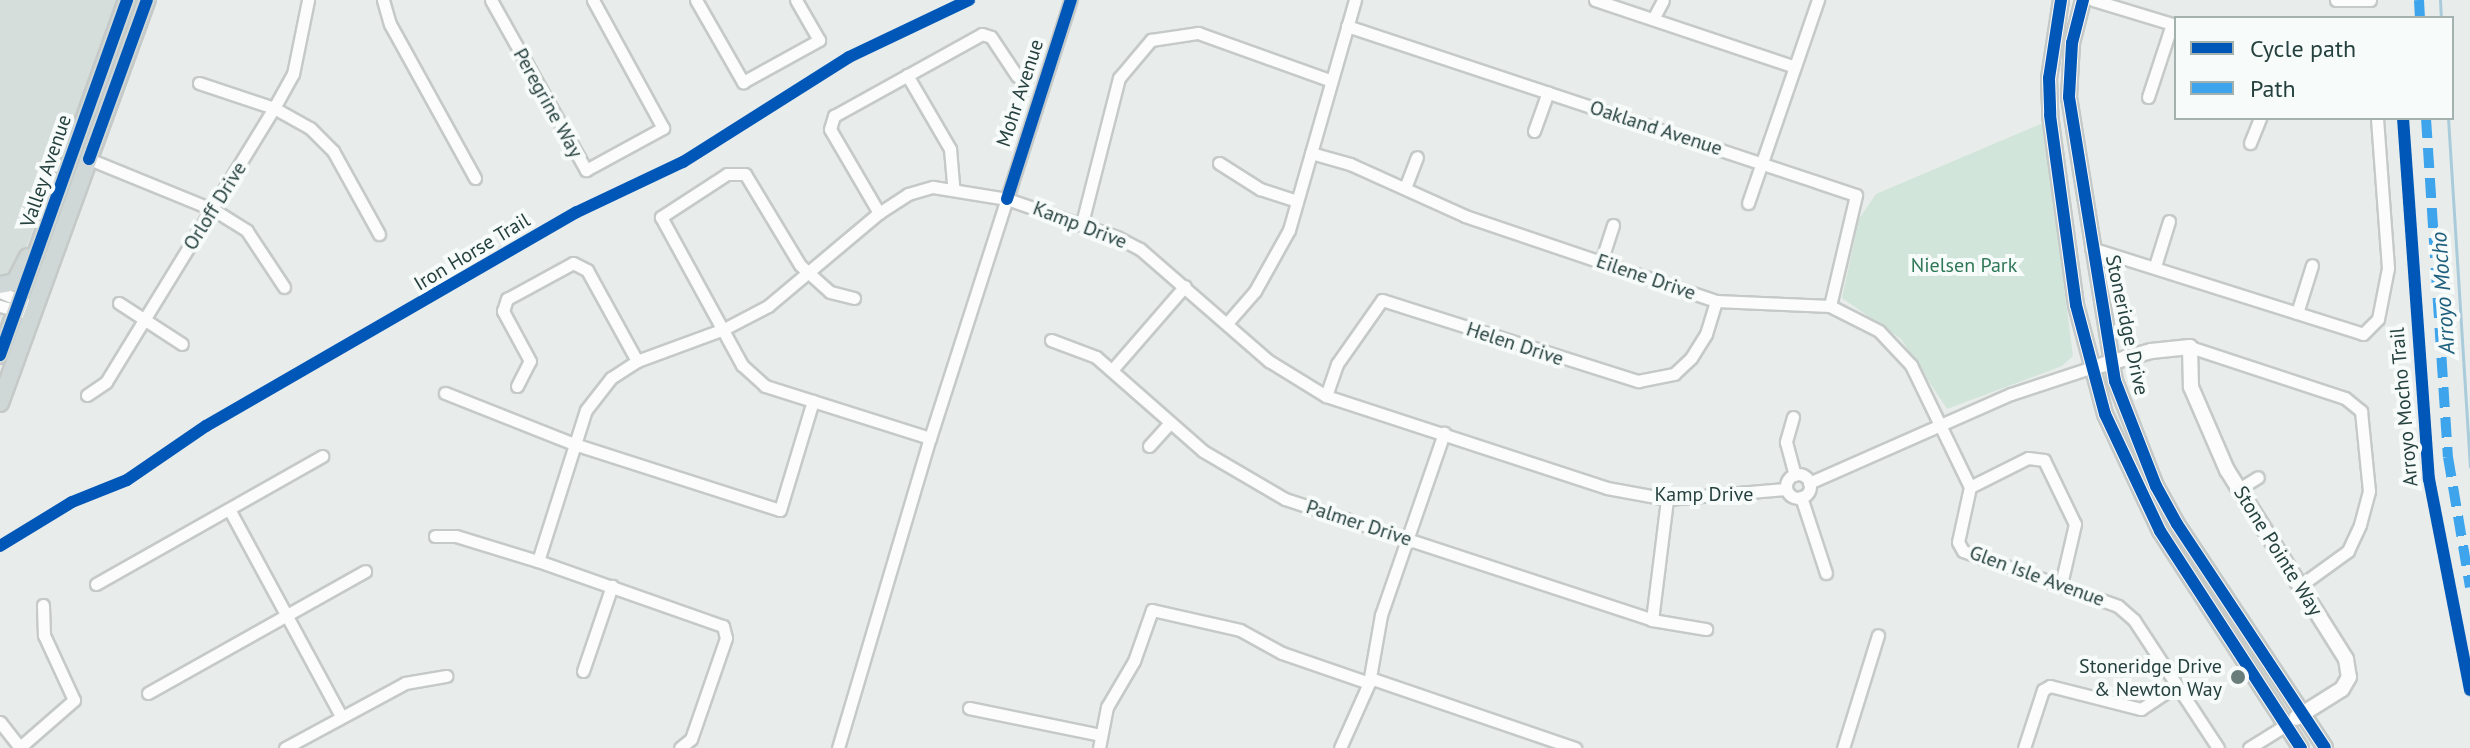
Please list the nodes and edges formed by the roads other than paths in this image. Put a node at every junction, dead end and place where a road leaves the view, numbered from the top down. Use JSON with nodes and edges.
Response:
{"nodes":[{"id":1,"x":127,"y":0,"type":"edge"},
{"id":2,"x":147,"y":0,"type":"edge"},
{"id":3,"x":308,"y":0,"type":"edge"},
{"id":4,"x":383,"y":0,"type":"edge"},
{"id":5,"x":491,"y":0,"type":"edge"},
{"id":6,"x":593,"y":0,"type":"edge"},
{"id":7,"x":696,"y":0,"type":"edge"},
{"id":8,"x":796,"y":0,"type":"edge"},
{"id":9,"x":1071,"y":0,"type":"edge"},
{"id":10,"x":1355,"y":0,"type":"edge"},
{"id":11,"x":1595,"y":0,"type":"edge"},
{"id":12,"x":1663,"y":0,"type":"edge"},
{"id":13,"x":1818,"y":0,"type":"edge"},
{"id":14,"x":2061,"y":0,"type":"edge"},
{"id":15,"x":2083,"y":0,"type":"edge"},
{"id":16,"x":2093,"y":0,"type":"edge"},
{"id":17,"x":2336,"y":0,"type":"edge"},
{"id":18,"x":2370,"y":0,"type":"edge"},
{"id":19,"x":1653,"y":19,"type":"junction"},
{"id":20,"x":2174,"y":24,"type":"edge"},
{"id":21,"x":1347,"y":26,"type":"junction"},
{"id":22,"x":1792,"y":66,"type":"junction"},
{"id":23,"x":907,"y":75,"type":"junction"},
{"id":24,"x":1017,"y":76,"type":"dead end"},
{"id":25,"x":1329,"y":80,"type":"junction"},
{"id":26,"x":199,"y":83,"type":"dead end"},
{"id":27,"x":1548,"y":92,"type":"junction"},
{"id":28,"x":2148,"y":97,"type":"dead end"},
{"id":29,"x":274,"y":108,"type":"junction"},
{"id":30,"x":2259,"y":120,"type":"edge"},
{"id":31,"x":2377,"y":120,"type":"edge"},
{"id":32,"x":1534,"y":131,"type":"dead end"},
{"id":33,"x":2250,"y":143,"type":"dead end"},
{"id":34,"x":1311,"y":153,"type":"junction"},
{"id":35,"x":1417,"y":157,"type":"dead end"},
{"id":36,"x":89,"y":159,"type":"junction"},
{"id":37,"x":1219,"y":163,"type":"dead end"},
{"id":38,"x":1763,"y":164,"type":"junction"},
{"id":39,"x":475,"y":178,"type":"dead end"},
{"id":40,"x":953,"y":187,"type":"junction"},
{"id":41,"x":1405,"y":188,"type":"junction"},
{"id":42,"x":1007,"y":199,"type":"junction"},
{"id":43,"x":1297,"y":201,"type":"junction"},
{"id":44,"x":1748,"y":203,"type":"dead end"},
{"id":45,"x":214,"y":210,"type":"junction"},
{"id":46,"x":879,"y":213,"type":"junction"},
{"id":47,"x":2169,"y":221,"type":"dead end"},
{"id":48,"x":1082,"y":223,"type":"junction"},
{"id":49,"x":1613,"y":225,"type":"dead end"},
{"id":50,"x":379,"y":234,"type":"dead end"},
{"id":51,"x":44,"y":237,"type":"junction"},
{"id":52,"x":2091,"y":248,"type":"junction"},
{"id":53,"x":1601,"y":262,"type":"junction"},
{"id":54,"x":2312,"y":265,"type":"dead end"},
{"id":55,"x":2155,"y":266,"type":"junction"},
{"id":56,"x":811,"y":275,"type":"junction"},
{"id":57,"x":0,"y":285,"type":"edge"},
{"id":58,"x":1185,"y":286,"type":"junction"},
{"id":59,"x":284,"y":287,"type":"dead end"},
{"id":60,"x":0,"y":292,"type":"edge"},
{"id":61,"x":854,"y":298,"type":"dead end"},
{"id":62,"x":1716,"y":301,"type":"junction"},
{"id":63,"x":119,"y":303,"type":"dead end"},
{"id":64,"x":0,"y":306,"type":"edge"},
{"id":65,"x":1830,"y":306,"type":"junction"},
{"id":66,"x":24,"y":307,"type":"junction"},
{"id":67,"x":2297,"y":313,"type":"junction"},
{"id":68,"x":0,"y":321,"type":"edge"},
{"id":69,"x":143,"y":322,"type":"junction"},
{"id":70,"x":1228,"y":322,"type":"junction"},
{"id":71,"x":724,"y":329,"type":"junction"},
{"id":72,"x":0,"y":334,"type":"edge"},
{"id":73,"x":1051,"y":340,"type":"dead end"},
{"id":74,"x":182,"y":344,"type":"dead end"},
{"id":75,"x":2190,"y":347,"type":"junction"},
{"id":76,"x":0,"y":355,"type":"edge"},
{"id":77,"x":637,"y":361,"type":"junction"},
{"id":78,"x":2111,"y":363,"type":"junction"},
{"id":79,"x":2090,"y":368,"type":"junction"},
{"id":80,"x":1112,"y":370,"type":"junction"},
{"id":81,"x":517,"y":386,"type":"dead end"},
{"id":82,"x":445,"y":393,"type":"dead end"},
{"id":83,"x":87,"y":395,"type":"dead end"},
{"id":84,"x":1326,"y":396,"type":"junction"},
{"id":85,"x":813,"y":401,"type":"junction"},
{"id":86,"x":0,"y":403,"type":"edge"},
{"id":87,"x":1793,"y":417,"type":"dead end"},
{"id":88,"x":1169,"y":424,"type":"junction"},
{"id":89,"x":1942,"y":425,"type":"junction"},
{"id":90,"x":1444,"y":433,"type":"junction"},
{"id":91,"x":930,"y":438,"type":"junction"},
{"id":92,"x":574,"y":444,"type":"junction"},
{"id":93,"x":1149,"y":446,"type":"dead end"},
{"id":94,"x":322,"y":456,"type":"dead end"},
{"id":95,"x":1795,"y":475,"type":"junction"},
{"id":96,"x":2258,"y":477,"type":"dead end"},
{"id":97,"x":1809,"y":483,"type":"junction"},
{"id":98,"x":1970,"y":487,"type":"junction"},
{"id":99,"x":1786,"y":489,"type":"junction"},
{"id":100,"x":2239,"y":489,"type":"junction"},
{"id":101,"x":1801,"y":497,"type":"junction"},
{"id":102,"x":1667,"y":499,"type":"junction"},
{"id":103,"x":229,"y":509,"type":"junction"},
{"id":104,"x":435,"y":536,"type":"dead end"},
{"id":105,"x":1407,"y":539,"type":"junction"},
{"id":106,"x":538,"y":561,"type":"junction"},
{"id":107,"x":365,"y":571,"type":"dead end"},
{"id":108,"x":1826,"y":573,"type":"dead end"},
{"id":109,"x":96,"y":584,"type":"dead end"},
{"id":110,"x":2061,"y":584,"type":"junction"},
{"id":111,"x":2301,"y":585,"type":"junction"},
{"id":112,"x":612,"y":586,"type":"junction"},
{"id":113,"x":43,"y":605,"type":"dead end"},
{"id":114,"x":287,"y":613,"type":"junction"},
{"id":115,"x":1652,"y":620,"type":"junction"},
{"id":116,"x":1706,"y":629,"type":"dead end"},
{"id":117,"x":1878,"y":635,"type":"dead end"},
{"id":118,"x":583,"y":671,"type":"dead end"},
{"id":119,"x":446,"y":676,"type":"dead end"},
{"id":120,"x":1369,"y":680,"type":"junction"},
{"id":121,"x":2177,"y":685,"type":"junction"},
{"id":122,"x":148,"y":693,"type":"dead end"},
{"id":123,"x":969,"y":708,"type":"dead end"},
{"id":124,"x":2303,"y":714,"type":"junction"},
{"id":125,"x":341,"y":716,"type":"junction"},
{"id":126,"x":0,"y":722,"type":"edge"},
{"id":127,"x":2286,"y":725,"type":"junction"},
{"id":128,"x":1100,"y":735,"type":"junction"},
{"id":129,"x":19,"y":747,"type":"edge"},
{"id":130,"x":285,"y":748,"type":"edge"},
{"id":131,"x":680,"y":748,"type":"edge"},
{"id":132,"x":838,"y":748,"type":"edge"},
{"id":133,"x":1099,"y":748,"type":"edge"},
{"id":134,"x":1340,"y":748,"type":"edge"},
{"id":135,"x":1575,"y":748,"type":"edge"},
{"id":136,"x":1843,"y":748,"type":"edge"},
{"id":137,"x":2024,"y":748,"type":"edge"},
{"id":138,"x":2218,"y":748,"type":"edge"},
{"id":139,"x":2249,"y":748,"type":"edge"},
{"id":140,"x":2301,"y":748,"type":"edge"},
{"id":141,"x":2325,"y":748,"type":"edge"}],
"edges":[{"from":1,"to":51,"type":"main road","name":"Valley Avenue"},
{"from":2,"to":36,"type":"main road","name":"Valley Avenue"},
{"from":3,"to":29,"type":"street","name":"Orloff Drive"},
{"from":4,"to":39,"type":"street"},
{"from":5,"to":6,"type":"street","name":"Peregrine Way"},
{"from":7,"to":8,"type":"street"},
{"from":9,"to":42,"type":"street","name":"Mohr Avenue"},
{"from":10,"to":21,"type":"street"},
{"from":11,"to":19,"type":"street"},
{"from":12,"to":19,"type":"street"},
{"from":13,"to":22,"type":"street"},
{"from":14,"to":79,"type":"main road","name":"Stoneridge Drive"},
{"from":15,"to":52,"type":"main road","name":"Stoneridge Drive"},
{"from":16,"to":20,"type":"street"},
{"from":17,"to":18,"type":"street"},
{"from":19,"to":22,"type":"street"},
{"from":20,"to":28,"type":"street"},
{"from":21,"to":25,"type":"street"},
{"from":21,"to":27,"type":"street","name":"Oakland Avenue"},
{"from":22,"to":38,"type":"street"},
{"from":23,"to":24,"type":"street"},
{"from":23,"to":40,"type":"street"},
{"from":23,"to":46,"type":"street"},
{"from":25,"to":34,"type":"street"},
{"from":25,"to":48,"type":"street"},
{"from":26,"to":29,"type":"street"},
{"from":27,"to":32,"type":"street"},
{"from":27,"to":38,"type":"street","name":"Oakland Avenue"},
{"from":29,"to":45,"type":"street","name":"Orloff Drive"},
{"from":29,"to":50,"type":"street"},
{"from":30,"to":33,"type":"street"},
{"from":31,"to":67,"type":"street"},
{"from":34,"to":41,"type":"street","name":"Eilene Drive"},
{"from":34,"to":43,"type":"street"},
{"from":35,"to":41,"type":"street"},
{"from":36,"to":45,"type":"street"},
{"from":36,"to":66,"type":"main road","name":"Valley Avenue"},
{"from":37,"to":43,"type":"street"},
{"from":38,"to":44,"type":"street"},
{"from":38,"to":65,"type":"street","name":"Oakland Avenue"},
{"from":40,"to":42,"type":"street","name":"Kamp Drive"},
{"from":40,"to":46,"type":"street","name":"Kamp Drive"},
{"from":41,"to":53,"type":"street","name":"Eilene Drive"},
{"from":42,"to":48,"type":"street","name":"Kamp Drive"},
{"from":42,"to":91,"type":"street","name":"Mohr Avenue"},
{"from":43,"to":70,"type":"street"},
{"from":45,"to":59,"type":"street"},
{"from":45,"to":69,"type":"street","name":"Orloff Drive"},
{"from":46,"to":56,"type":"street","name":"Kamp Drive"},
{"from":47,"to":55,"type":"street"},
{"from":48,"to":58,"type":"street","name":"Kamp Drive"},
{"from":49,"to":53,"type":"street"},
{"from":51,"to":57,"type":"main road"},
{"from":51,"to":66,"type":"main road","name":"Valley Avenue"},
{"from":52,"to":55,"type":"street"},
{"from":52,"to":78,"type":"main road","name":"Stoneridge Drive"},
{"from":53,"to":62,"type":"street","name":"Eilene Drive"},
{"from":54,"to":67,"type":"street"},
{"from":55,"to":67,"type":"street"},
{"from":56,"to":61,"type":"street"},
{"from":56,"to":71,"type":"street","name":"Kamp Drive"},
{"from":56,"to":71,"type":"street"},
{"from":58,"to":70,"type":"street","name":"Kamp Drive"},
{"from":58,"to":80,"type":"street"},
{"from":60,"to":66,"type":"street"},
{"from":62,"to":65,"type":"street","name":"Eilene Drive"},
{"from":62,"to":84,"type":"street","name":"Helen Drive"},
{"from":63,"to":69,"type":"street"},
{"from":64,"to":66,"type":"street"},
{"from":65,"to":89,"type":"street","name":"Eilene Drive"},
{"from":66,"to":76,"type":"main road","name":"Valley Avenue"},
{"from":66,"to":86,"type":"main road","name":"Valley Avenue"},
{"from":68,"to":72,"type":"main road"},
{"from":69,"to":74,"type":"street"},
{"from":69,"to":83,"type":"street","name":"Orloff Drive"},
{"from":70,"to":84,"type":"street","name":"Kamp Drive"},
{"from":71,"to":77,"type":"street","name":"Kamp Drive"},
{"from":71,"to":85,"type":"street"},
{"from":73,"to":80,"type":"street","name":"Palmer Drive"},
{"from":75,"to":78,"type":"main road"},
{"from":75,"to":100,"type":"main road","name":"Stone Pointe Way"},
{"from":75,"to":111,"type":"street"},
{"from":77,"to":81,"type":"street"},
{"from":77,"to":92,"type":"street","name":"Kamp Drive"},
{"from":78,"to":79,"type":"main road"},
{"from":78,"to":124,"type":"main road","name":"Stoneridge Drive"},
{"from":79,"to":89,"type":"street"},
{"from":79,"to":127,"type":"main road","name":"Stoneridge Drive"},
{"from":80,"to":88,"type":"street","name":"Palmer Drive"},
{"from":82,"to":92,"type":"street"},
{"from":84,"to":90,"type":"street","name":"Kamp Drive"},
{"from":85,"to":91,"type":"street"},
{"from":85,"to":92,"type":"street"},
{"from":87,"to":95,"type":"street"},
{"from":88,"to":93,"type":"street"},
{"from":88,"to":105,"type":"street","name":"Palmer Drive"},
{"from":89,"to":97,"type":"street"},
{"from":89,"to":98,"type":"street"},
{"from":90,"to":102,"type":"street","name":"Kamp Drive"},
{"from":90,"to":105,"type":"street"},
{"from":91,"to":132,"type":"street","name":"Mohr Avenue"},
{"from":92,"to":106,"type":"street","name":"Kamp Drive"},
{"from":94,"to":103,"type":"street"},
{"from":95,"to":97,"type":"street"},
{"from":95,"to":99,"type":"street"},
{"from":96,"to":100,"type":"street"},
{"from":97,"to":101,"type":"street"},
{"from":98,"to":110,"type":"street","name":"Glen Isle Avenue"},
{"from":98,"to":110,"type":"street"},
{"from":99,"to":101,"type":"street"},
{"from":99,"to":102,"type":"street","name":"Kamp Drive"},
{"from":100,"to":111,"type":"main road","name":"Stone Pointe Way"},
{"from":101,"to":108,"type":"street"},
{"from":102,"to":115,"type":"street"},
{"from":103,"to":109,"type":"street"},
{"from":103,"to":114,"type":"street"},
{"from":104,"to":106,"type":"street"},
{"from":105,"to":115,"type":"street","name":"Palmer Drive"},
{"from":105,"to":120,"type":"street"},
{"from":106,"to":112,"type":"street"},
{"from":107,"to":114,"type":"street"},
{"from":110,"to":121,"type":"street","name":"Glen Isle Avenue"},
{"from":111,"to":124,"type":"main road","name":"Stone Pointe Way"},
{"from":112,"to":118,"type":"street"},
{"from":112,"to":131,"type":"street"},
{"from":113,"to":129,"type":"street"},
{"from":114,"to":122,"type":"street"},
{"from":114,"to":125,"type":"street"},
{"from":115,"to":116,"type":"street","name":"Palmer Drive"},
{"from":117,"to":136,"type":"street"},
{"from":119,"to":125,"type":"street"},
{"from":120,"to":128,"type":"street"},
{"from":120,"to":134,"type":"street"},
{"from":120,"to":135,"type":"street"},
{"from":121,"to":137,"type":"street"},
{"from":121,"to":138,"type":"street","name":"Glen Isle Avenue"},
{"from":123,"to":128,"type":"street"},
{"from":124,"to":127,"type":"main road","name":"Stone Pointe Way"},
{"from":124,"to":141,"type":"main road","name":"Stoneridge Drive"},
{"from":125,"to":130,"type":"street"},
{"from":126,"to":129,"type":"street"},
{"from":127,"to":139,"type":"street"},
{"from":127,"to":140,"type":"main road","name":"Stoneridge Drive"},
{"from":128,"to":133,"type":"street"}]}
